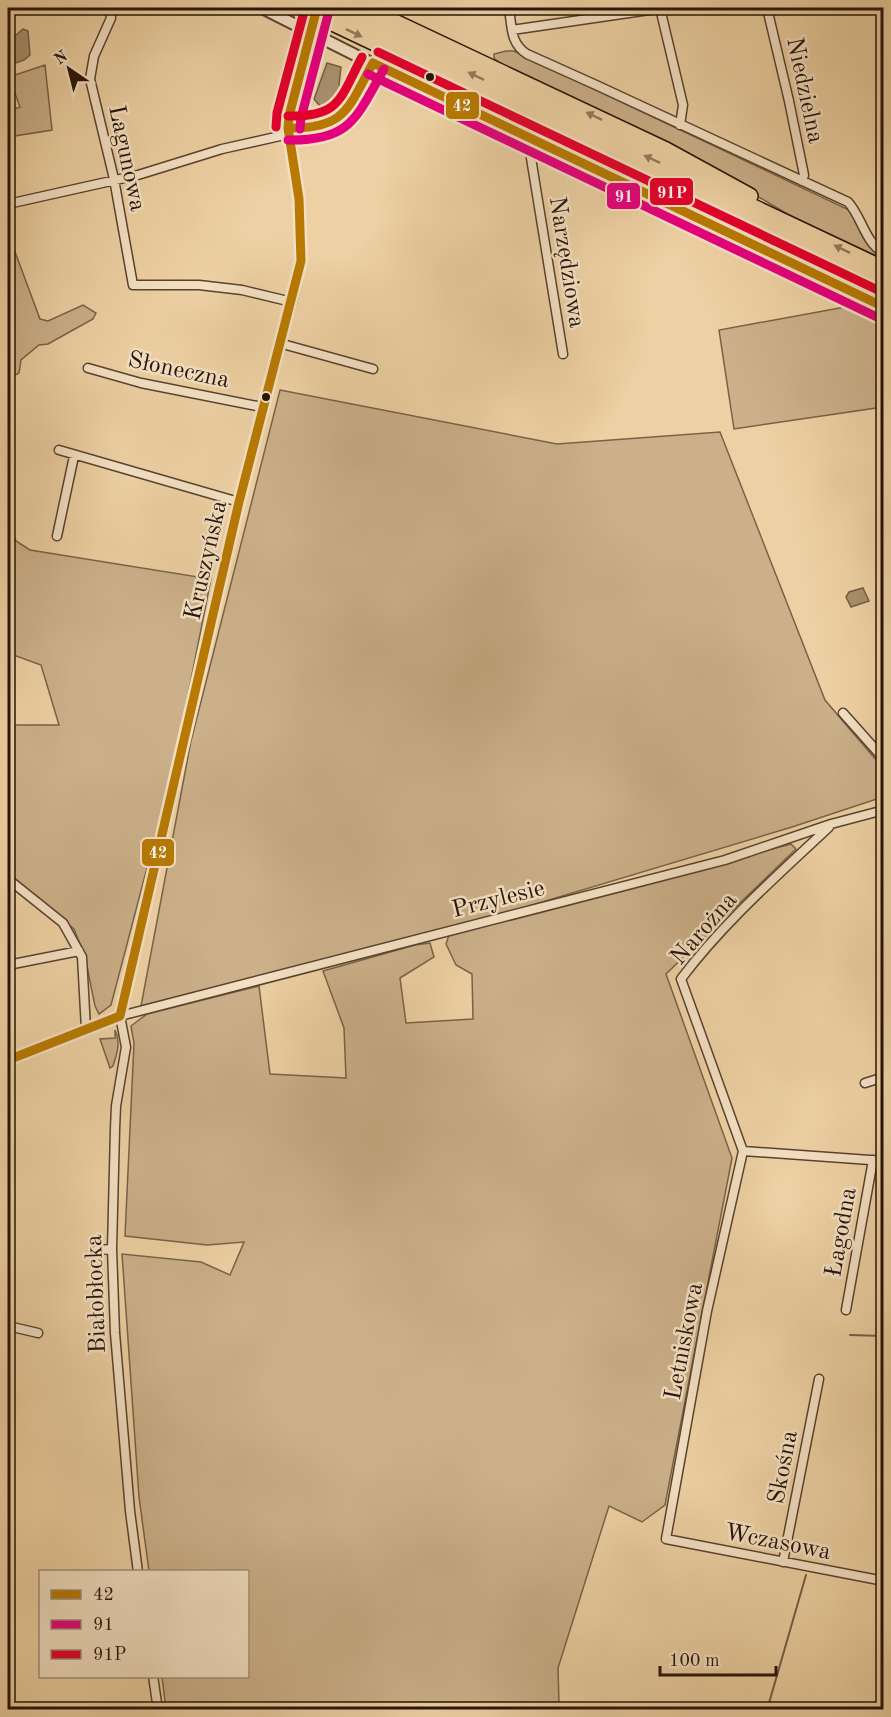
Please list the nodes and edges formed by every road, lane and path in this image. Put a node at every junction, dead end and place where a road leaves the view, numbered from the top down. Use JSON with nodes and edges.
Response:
{"nodes":[{"id":1,"x":110,"y":8,"type":"edge"},
{"id":2,"x":262,"y":8,"type":"edge"},
{"id":3,"x":301,"y":8,"type":"edge"},
{"id":4,"x":317,"y":8,"type":"edge"},
{"id":5,"x":333,"y":8,"type":"edge"},
{"id":6,"x":365,"y":8,"type":"edge"},
{"id":7,"x":509,"y":8,"type":"edge"},
{"id":8,"x":661,"y":8,"type":"edge"},
{"id":9,"x":767,"y":8,"type":"edge"},
{"id":10,"x":512,"y":30,"type":"junction"},
{"id":11,"x":373,"y":63,"type":"junction"},
{"id":12,"x":680,"y":125,"type":"junction"},
{"id":13,"x":288,"y":131,"type":"junction"},
{"id":14,"x":533,"y":141,"type":"junction"},
{"id":15,"x":114,"y":180,"type":"junction"},
{"id":16,"x":802,"y":181,"type":"junction"},
{"id":17,"x":8,"y":204,"type":"edge"},
{"id":18,"x":800,"y":228,"type":"junction"},
{"id":19,"x":884,"y":253,"type":"edge"},
{"id":20,"x":884,"y":269,"type":"edge"},
{"id":21,"x":884,"y":284,"type":"edge"},
{"id":22,"x":292,"y":302,"type":"junction"},
{"id":23,"x":884,"y":307,"type":"edge"},
{"id":24,"x":279,"y":343,"type":"junction"},
{"id":25,"x":563,"y":354,"type":"dead end"},
{"id":26,"x":88,"y":368,"type":"dead end"},
{"id":27,"x":373,"y":369,"type":"dead end"},
{"id":28,"x":262,"y":407,"type":"junction"},
{"id":29,"x":59,"y":450,"type":"dead end"},
{"id":30,"x":74,"y":456,"type":"junction"},
{"id":31,"x":239,"y":502,"type":"junction"},
{"id":32,"x":57,"y":536,"type":"dead end"},
{"id":33,"x":843,"y":713,"type":"dead end"},
{"id":34,"x":884,"y":759,"type":"edge"},
{"id":35,"x":884,"y":810,"type":"edge"},
{"id":36,"x":831,"y":824,"type":"junction"},
{"id":37,"x":8,"y":879,"type":"edge"},
{"id":38,"x":79,"y":951,"type":"junction"},
{"id":39,"x":8,"y":965,"type":"edge"},
{"id":40,"x":120,"y":1016,"type":"junction"},
{"id":41,"x":86,"y":1029,"type":"junction"},
{"id":42,"x":8,"y":1060,"type":"edge"},
{"id":43,"x":884,"y":1077,"type":"edge"},
{"id":44,"x":865,"y":1083,"type":"dead end"},
{"id":45,"x":743,"y":1151,"type":"junction"},
{"id":46,"x":873,"y":1160,"type":"junction"},
{"id":47,"x":884,"y":1161,"type":"edge"},
{"id":48,"x":112,"y":1249,"type":"junction"},
{"id":49,"x":97,"y":1250,"type":"dead end"},
{"id":50,"x":846,"y":1310,"type":"dead end"},
{"id":51,"x":8,"y":1326,"type":"edge"},
{"id":52,"x":38,"y":1333,"type":"dead end"},
{"id":53,"x":819,"y":1379,"type":"dead end"},
{"id":54,"x":127,"y":1479,"type":"junction"},
{"id":55,"x":116,"y":1480,"type":"dead end"},
{"id":56,"x":666,"y":1539,"type":"joint"},
{"id":57,"x":783,"y":1562,"type":"junction"},
{"id":58,"x":138,"y":1570,"type":"edge"},
{"id":59,"x":884,"y":1581,"type":"edge"},
{"id":60,"x":153,"y":1678,"type":"edge"},
{"id":61,"x":158,"y":1710,"type":"edge"}],
"edges":[{"from":1,"to":15,"type":"street","name":"Lagunowa"},
{"from":2,"to":11,"type":"street"},
{"from":3,"to":21,"type":"highway","one_way":true},
{"from":4,"to":13,"type":"street","name":"Kruszyńska","bridge":true},
{"from":18,"to":5,"type":"highway","one_way":true},
{"from":18,"to":6,"type":"highway","one_way":true},
{"from":7,"to":10,"type":"street"},
{"from":8,"to":10,"type":"street"},
{"from":8,"to":12,"type":"street"},
{"from":9,"to":16,"type":"street","name":"Niedzielna"},
{"from":10,"to":12,"type":"street"},
{"from":11,"to":13,"type":"street"},
{"from":11,"to":14,"type":"street"},
{"from":12,"to":16,"type":"street"},
{"from":13,"to":15,"type":"street"},
{"from":13,"to":22,"type":"street","name":"Kruszyńska"},
{"from":14,"to":23,"type":"street"},
{"from":14,"to":25,"type":"street","name":"Narzędziowa"},
{"from":15,"to":17,"type":"street"},
{"from":15,"to":22,"type":"street","name":"Lagunowa"},
{"from":16,"to":19,"type":"street"},
{"from":20,"to":18,"type":"highway","one_way":true},
{"from":22,"to":24,"type":"street","name":"Kruszyńska"},
{"from":24,"to":27,"type":"street"},
{"from":24,"to":28,"type":"street","name":"Kruszyńska"},
{"from":26,"to":28,"type":"street","name":"Słoneczna"},
{"from":28,"to":31,"type":"street","name":"Kruszyńska"},
{"from":29,"to":30,"type":"street"},
{"from":30,"to":31,"type":"street"},
{"from":30,"to":32,"type":"street"},
{"from":31,"to":40,"type":"street","name":"Kruszyńska"},
{"from":33,"to":34,"type":"street"},
{"from":35,"to":36,"type":"street","name":"Przylesie"},
{"from":36,"to":40,"type":"street","name":"Przylesie"},
{"from":36,"to":45,"type":"street","name":"Narożna"},
{"from":37,"to":38,"type":"street"},
{"from":38,"to":39,"type":"street"},
{"from":38,"to":41,"type":"street"},
{"from":40,"to":41,"type":"street"},
{"from":40,"to":48,"type":"street","name":"Białobłocka"},
{"from":41,"to":42,"type":"street"},
{"from":43,"to":44,"type":"street"},
{"from":45,"to":46,"type":"street"},
{"from":45,"to":56,"type":"street","name":"Letniskowa"},
{"from":46,"to":47,"type":"street"},
{"from":46,"to":50,"type":"street","name":"Łagodna"},
{"from":48,"to":49,"type":"street"},
{"from":48,"to":54,"type":"street","name":"Białobłocka"},
{"from":51,"to":52,"type":"street"},
{"from":53,"to":57,"type":"street","name":"Skośna"},
{"from":54,"to":55,"type":"street"},
{"from":54,"to":58,"type":"street","name":"Białobłocka"},
{"from":56,"to":57,"type":"street","name":"Wczasowa"},
{"from":57,"to":59,"type":"street","name":"Wczasowa"},
{"from":60,"to":61,"type":"street"}]}
